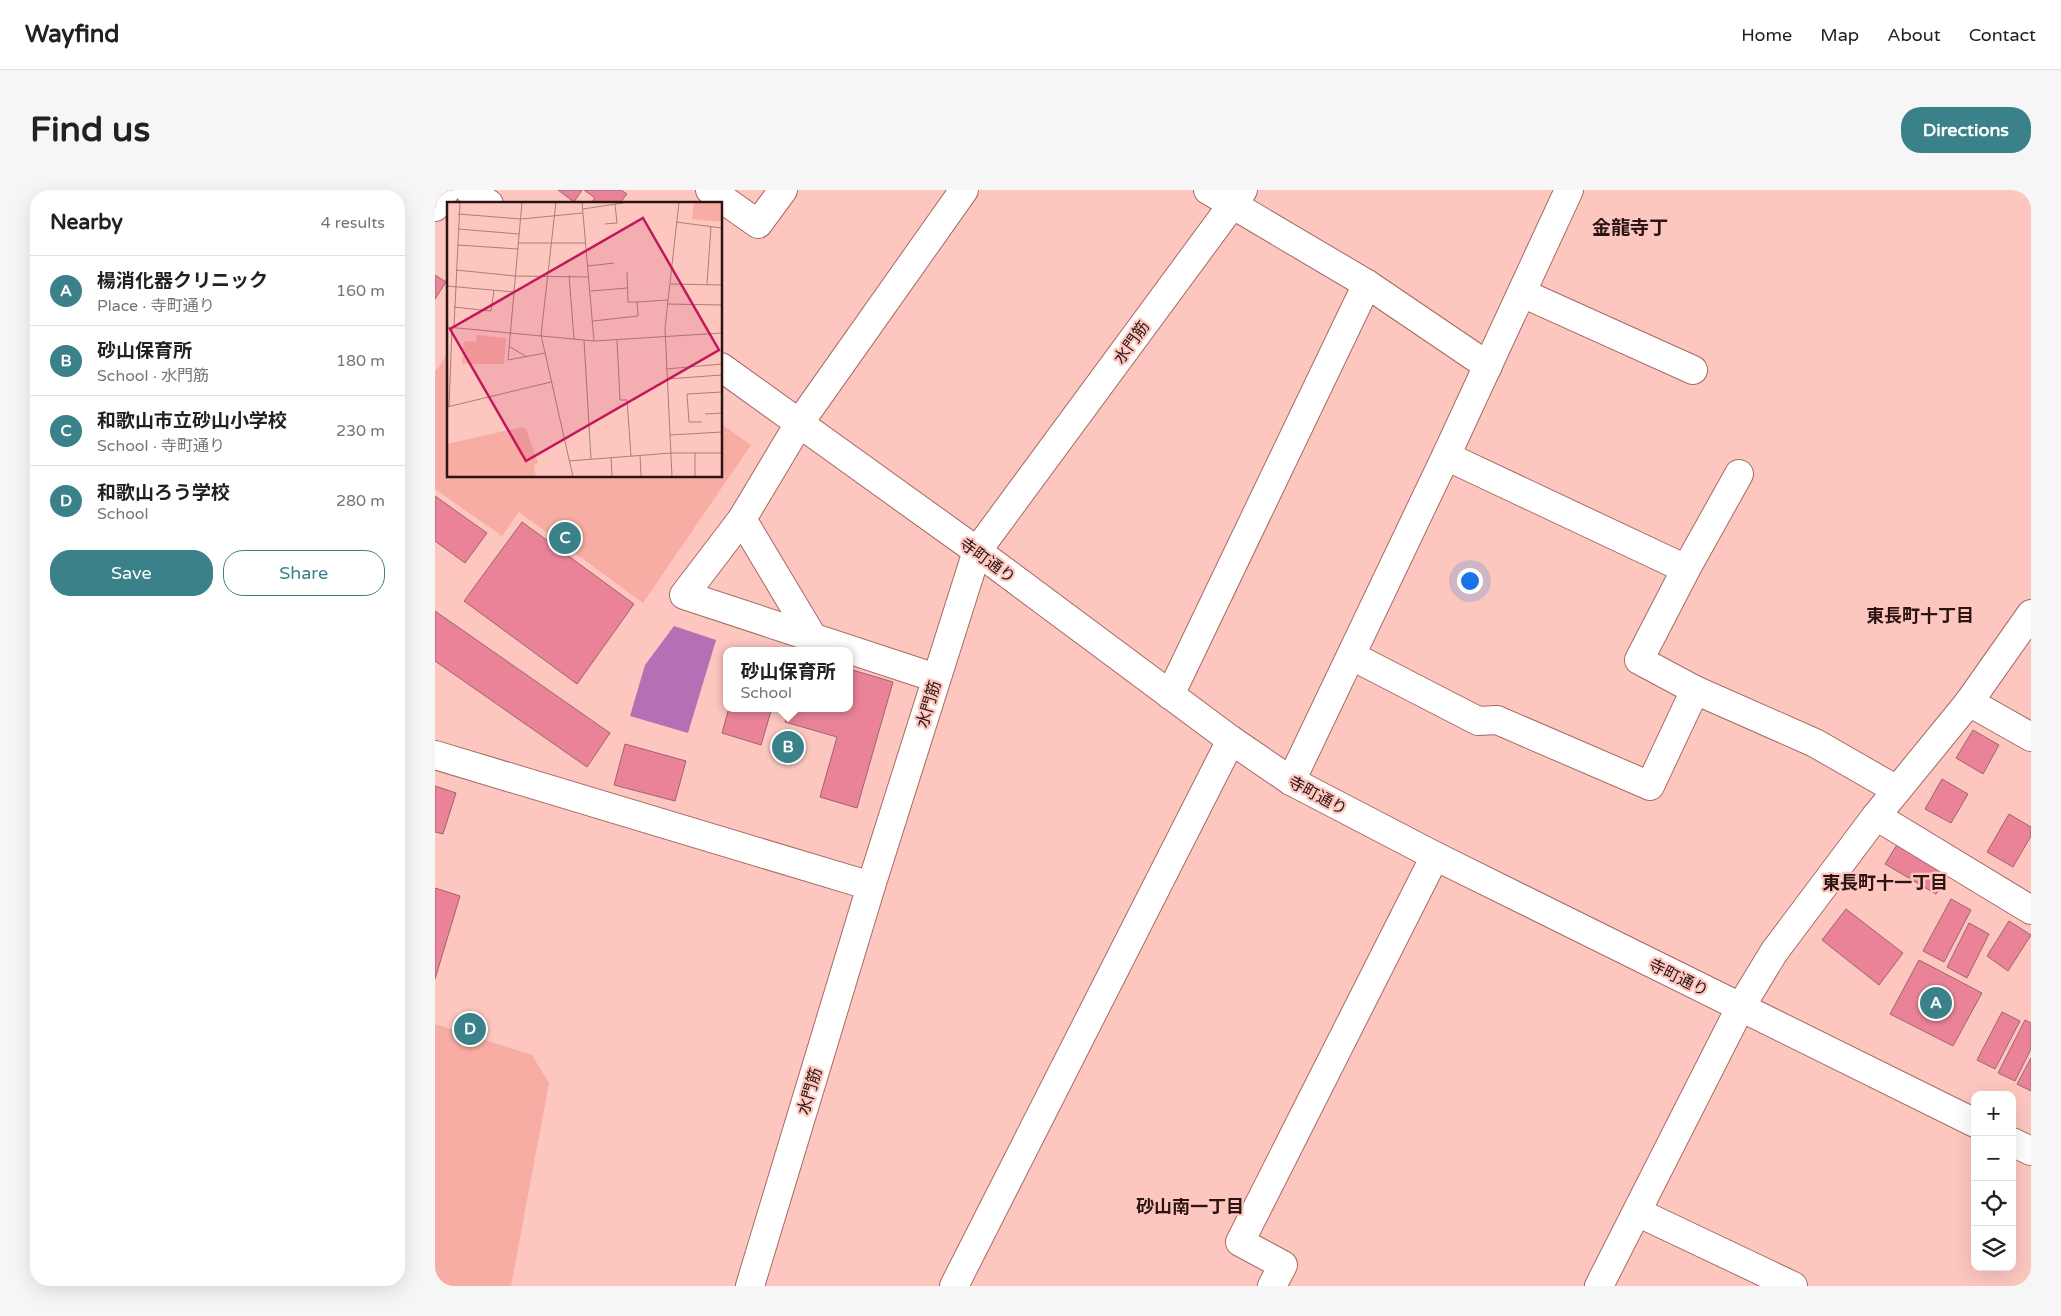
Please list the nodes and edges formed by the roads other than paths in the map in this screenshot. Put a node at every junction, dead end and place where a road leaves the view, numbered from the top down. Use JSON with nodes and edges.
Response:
{"nodes":[{"id":1,"x":446,"y":190,"type":"edge"},
{"id":2,"x":469,"y":190,"type":"edge"},
{"id":3,"x":710,"y":190,"type":"edge"},
{"id":4,"x":783,"y":190,"type":"edge"},
{"id":5,"x":963,"y":190,"type":"edge"},
{"id":6,"x":1208,"y":190,"type":"edge"},
{"id":7,"x":1569,"y":190,"type":"edge"},
{"id":8,"x":1237,"y":197,"type":"edge"},
{"id":9,"x":486,"y":202,"type":"edge"},
{"id":10,"x":435,"y":207,"type":"edge"},
{"id":11,"x":1367,"y":284,"type":"junction"},
{"id":12,"x":1522,"y":292,"type":"junction"},
{"id":13,"x":1488,"y":366,"type":"junction"},
{"id":14,"x":723,"y":368,"type":"edge"},
{"id":15,"x":1693,"y":370,"type":"dead end"},
{"id":16,"x":800,"y":422,"type":"junction"},
{"id":17,"x":1446,"y":456,"type":"junction"},
{"id":18,"x":1739,"y":474,"type":"dead end"},
{"id":19,"x":742,"y":519,"type":"junction"},
{"id":20,"x":977,"y":551,"type":"junction"},
{"id":21,"x":1686,"y":569,"type":"junction"},
{"id":22,"x":2031,"y":614,"type":"edge"},
{"id":23,"x":812,"y":636,"type":"junction"},
{"id":24,"x":844,"y":647,"type":"edge"},
{"id":25,"x":853,"y":650,"type":"edge"},
{"id":26,"x":1351,"y":656,"type":"junction"},
{"id":27,"x":936,"y":678,"type":"junction"},
{"id":28,"x":1695,"y":690,"type":"junction"},
{"id":29,"x":1170,"y":695,"type":"junction"},
{"id":30,"x":1969,"y":702,"type":"junction"},
{"id":31,"x":2031,"y":737,"type":"edge"},
{"id":32,"x":1231,"y":740,"type":"junction"},
{"id":33,"x":435,"y":755,"type":"edge"},
{"id":34,"x":1291,"y":781,"type":"junction"},
{"id":35,"x":1897,"y":790,"type":"junction"},
{"id":36,"x":1876,"y":816,"type":"junction"},
{"id":37,"x":1435,"y":856,"type":"junction"},
{"id":38,"x":871,"y":886,"type":"junction"},
{"id":39,"x":2031,"y":910,"type":"edge"},
{"id":40,"x":1740,"y":1008,"type":"junction"},
{"id":41,"x":1971,"y":1121,"type":"edge"},
{"id":42,"x":2016,"y":1144,"type":"edge"},
{"id":43,"x":2031,"y":1151,"type":"edge"},
{"id":44,"x":1637,"y":1212,"type":"junction"},
{"id":45,"x":1605,"y":1284,"type":"edge"},
{"id":46,"x":749,"y":1286,"type":"edge"},
{"id":47,"x":953,"y":1286,"type":"edge"},
{"id":48,"x":1273,"y":1286,"type":"edge"},
{"id":49,"x":1793,"y":1286,"type":"edge"}],
"edges":[{"from":1,"to":10,"type":"street"},
{"from":2,"to":9,"type":"street"},
{"from":3,"to":4,"type":"street"},
{"from":5,"to":16,"type":"street"},
{"from":6,"to":8,"type":"street"},
{"from":7,"to":12,"type":"street"},
{"from":8,"to":11,"type":"street"},
{"from":8,"to":20,"type":"street","name":"水門筋"},
{"from":11,"to":13,"type":"street"},
{"from":11,"to":29,"type":"street"},
{"from":12,"to":13,"type":"street"},
{"from":12,"to":15,"type":"street"},
{"from":13,"to":17,"type":"street"},
{"from":14,"to":16,"type":"street","name":"寺町通り"},
{"from":16,"to":19,"type":"street"},
{"from":16,"to":20,"type":"street","name":"寺町通り"},
{"from":17,"to":21,"type":"street"},
{"from":17,"to":26,"type":"street"},
{"from":18,"to":21,"type":"street"},
{"from":19,"to":23,"type":"street"},
{"from":19,"to":23,"type":"street"},
{"from":20,"to":27,"type":"street","name":"水門筋"},
{"from":20,"to":29,"type":"street","name":"寺町通り"},
{"from":21,"to":28,"type":"street"},
{"from":22,"to":30,"type":"street"},
{"from":23,"to":24,"type":"street"},
{"from":25,"to":27,"type":"street"},
{"from":26,"to":28,"type":"street"},
{"from":26,"to":34,"type":"street"},
{"from":27,"to":38,"type":"street","name":"水門筋"},
{"from":28,"to":35,"type":"street"},
{"from":29,"to":32,"type":"street","name":"寺町通り"},
{"from":30,"to":31,"type":"street"},
{"from":30,"to":35,"type":"street"},
{"from":32,"to":34,"type":"street","name":"寺町通り"},
{"from":32,"to":47,"type":"street"},
{"from":33,"to":38,"type":"street"},
{"from":34,"to":37,"type":"street","name":"寺町通り"},
{"from":35,"to":36,"type":"street"},
{"from":36,"to":39,"type":"street"},
{"from":36,"to":40,"type":"street"},
{"from":37,"to":40,"type":"street","name":"寺町通り"},
{"from":37,"to":48,"type":"street"},
{"from":38,"to":46,"type":"street","name":"水門筋"},
{"from":40,"to":41,"type":"street","name":"寺町通り"},
{"from":40,"to":44,"type":"street"},
{"from":42,"to":43,"type":"street"},
{"from":44,"to":45,"type":"street"},
{"from":44,"to":49,"type":"street"}]}
